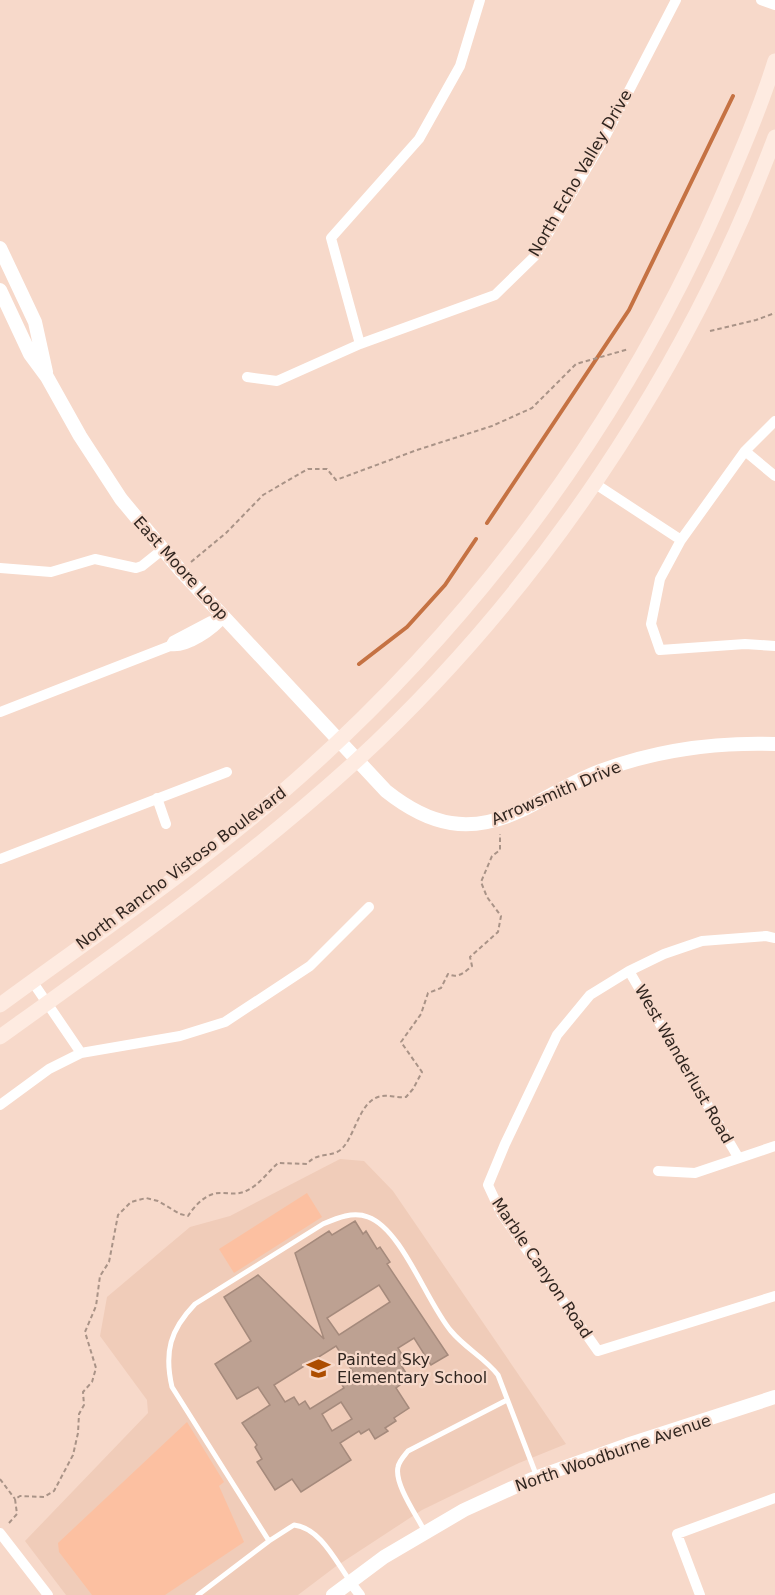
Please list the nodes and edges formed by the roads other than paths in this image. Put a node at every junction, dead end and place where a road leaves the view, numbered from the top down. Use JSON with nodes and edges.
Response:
{"nodes":[{"id":1,"x":480,"y":0,"type":"edge"},
{"id":2,"x":676,"y":0,"type":"edge"},
{"id":3,"x":761,"y":0,"type":"edge"},
{"id":4,"x":775,"y":5,"type":"edge"},
{"id":5,"x":775,"y":61,"type":"edge"},
{"id":6,"x":775,"y":137,"type":"edge"},
{"id":7,"x":0,"y":248,"type":"edge"},
{"id":8,"x":0,"y":290,"type":"edge"},
{"id":9,"x":360,"y":344,"type":"junction"},
{"id":10,"x":47,"y":377,"type":"junction"},
{"id":11,"x":248,"y":377,"type":"dead end"},
{"id":12,"x":775,"y":421,"type":"edge"},
{"id":13,"x":745,"y":451,"type":"junction"},
{"id":14,"x":775,"y":476,"type":"edge"},
{"id":15,"x":594,"y":483,"type":"junction"},
{"id":16,"x":681,"y":540,"type":"junction"},
{"id":17,"x":162,"y":550,"type":"junction"},
{"id":18,"x":0,"y":568,"type":"edge"},
{"id":19,"x":224,"y":617,"type":"junction"},
{"id":20,"x":775,"y":646,"type":"edge"},
{"id":21,"x":0,"y":712,"type":"edge"},
{"id":22,"x":339,"y":740,"type":"junction"},
{"id":23,"x":775,"y":744,"type":"edge"},
{"id":24,"x":357,"y":760,"type":"junction"},
{"id":25,"x":227,"y":772,"type":"dead end"},
{"id":26,"x":157,"y":798,"type":"junction"},
{"id":27,"x":166,"y":824,"type":"dead end"},
{"id":28,"x":0,"y":859,"type":"edge"},
{"id":29,"x":369,"y":907,"type":"dead end"},
{"id":30,"x":775,"y":938,"type":"edge"},
{"id":31,"x":629,"y":971,"type":"junction"},
{"id":32,"x":32,"y":981,"type":"junction"},
{"id":33,"x":47,"y":1004,"type":"junction"},
{"id":34,"x":0,"y":1005,"type":"edge"},
{"id":35,"x":0,"y":1037,"type":"edge"},
{"id":36,"x":81,"y":1053,"type":"junction"},
{"id":37,"x":0,"y":1105,"type":"edge"},
{"id":38,"x":775,"y":1146,"type":"edge"},
{"id":39,"x":738,"y":1157,"type":"junction"},
{"id":40,"x":658,"y":1171,"type":"dead end"},
{"id":41,"x":775,"y":1296,"type":"edge"},
{"id":42,"x":775,"y":1397,"type":"edge"},
{"id":43,"x":507,"y":1400,"type":"junction"},
{"id":44,"x":537,"y":1477,"type":"junction"},
{"id":45,"x":775,"y":1498,"type":"edge"},
{"id":46,"x":425,"y":1532,"type":"junction"},
{"id":47,"x":0,"y":1533,"type":"edge"},
{"id":48,"x":269,"y":1541,"type":"junction"},
{"id":49,"x":351,"y":1582,"type":"junction"},
{"id":50,"x":48,"y":1595,"type":"edge"},
{"id":51,"x":198,"y":1595,"type":"edge"},
{"id":52,"x":333,"y":1595,"type":"edge"},
{"id":53,"x":360,"y":1595,"type":"edge"},
{"id":54,"x":700,"y":1595,"type":"edge"}],
"edges":[{"from":1,"to":9,"type":"street"},
{"from":2,"to":9,"type":"street","name":"North Echo Valley Drive"},
{"from":3,"to":4,"type":"street"},
{"from":5,"to":22,"type":"main road","name":"North Rancho Vistoso Boulevard"},
{"from":6,"to":15,"type":"main road","name":"North Rancho Vistoso Boulevard"},
{"from":7,"to":10,"type":"street","name":"East Moore Loop"},
{"from":8,"to":10,"type":"street","name":"East Moore Loop"},
{"from":9,"to":11,"type":"street","name":"North Echo Valley Drive"},
{"from":10,"to":17,"type":"street","name":"East Moore Loop"},
{"from":12,"to":13,"type":"street"},
{"from":13,"to":14,"type":"street"},
{"from":13,"to":16,"type":"street"},
{"from":15,"to":16,"type":"street"},
{"from":15,"to":24,"type":"main road","name":"North Rancho Vistoso Boulevard"},
{"from":16,"to":20,"type":"street"},
{"from":17,"to":18,"type":"street"},
{"from":17,"to":19,"type":"street","name":"East Moore Loop"},
{"from":19,"to":21,"type":"street"},
{"from":19,"to":22,"type":"street","name":"East Moore Loop"},
{"from":22,"to":24,"type":"street","name":"East Moore Loop"},
{"from":22,"to":32,"type":"main road","name":"North Rancho Vistoso Boulevard"},
{"from":23,"to":24,"type":"street","name":"Arrowsmith Drive"},
{"from":24,"to":33,"type":"main road","name":"North Rancho Vistoso Boulevard"},
{"from":25,"to":26,"type":"street"},
{"from":26,"to":27,"type":"street"},
{"from":26,"to":28,"type":"street"},
{"from":29,"to":36,"type":"street"},
{"from":30,"to":31,"type":"street"},
{"from":31,"to":39,"type":"street","name":"West Wanderlust Road"},
{"from":31,"to":41,"type":"street","name":"Marble Canyon Road"},
{"from":32,"to":33,"type":"street"},
{"from":32,"to":34,"type":"main road","name":"North Rancho Vistoso Boulevard"},
{"from":33,"to":35,"type":"main road","name":"North Rancho Vistoso Boulevard"},
{"from":33,"to":36,"type":"street"},
{"from":36,"to":37,"type":"street"},
{"from":38,"to":39,"type":"street"},
{"from":39,"to":40,"type":"street"},
{"from":42,"to":44,"type":"street","name":"North Woodburne Avenue"},
{"from":43,"to":44,"type":"lane"},
{"from":43,"to":46,"type":"lane"},
{"from":43,"to":48,"type":"lane"},
{"from":44,"to":46,"type":"street","name":"North Woodburne Avenue"},
{"from":45,"to":54,"type":"street"},
{"from":46,"to":49,"type":"street","name":"North Woodburne Avenue"},
{"from":47,"to":50,"type":"street"},
{"from":48,"to":49,"type":"lane"},
{"from":48,"to":51,"type":"lane"},
{"from":49,"to":52,"type":"street","name":"North Woodburne Avenue"},
{"from":49,"to":53,"type":"street"}]}
